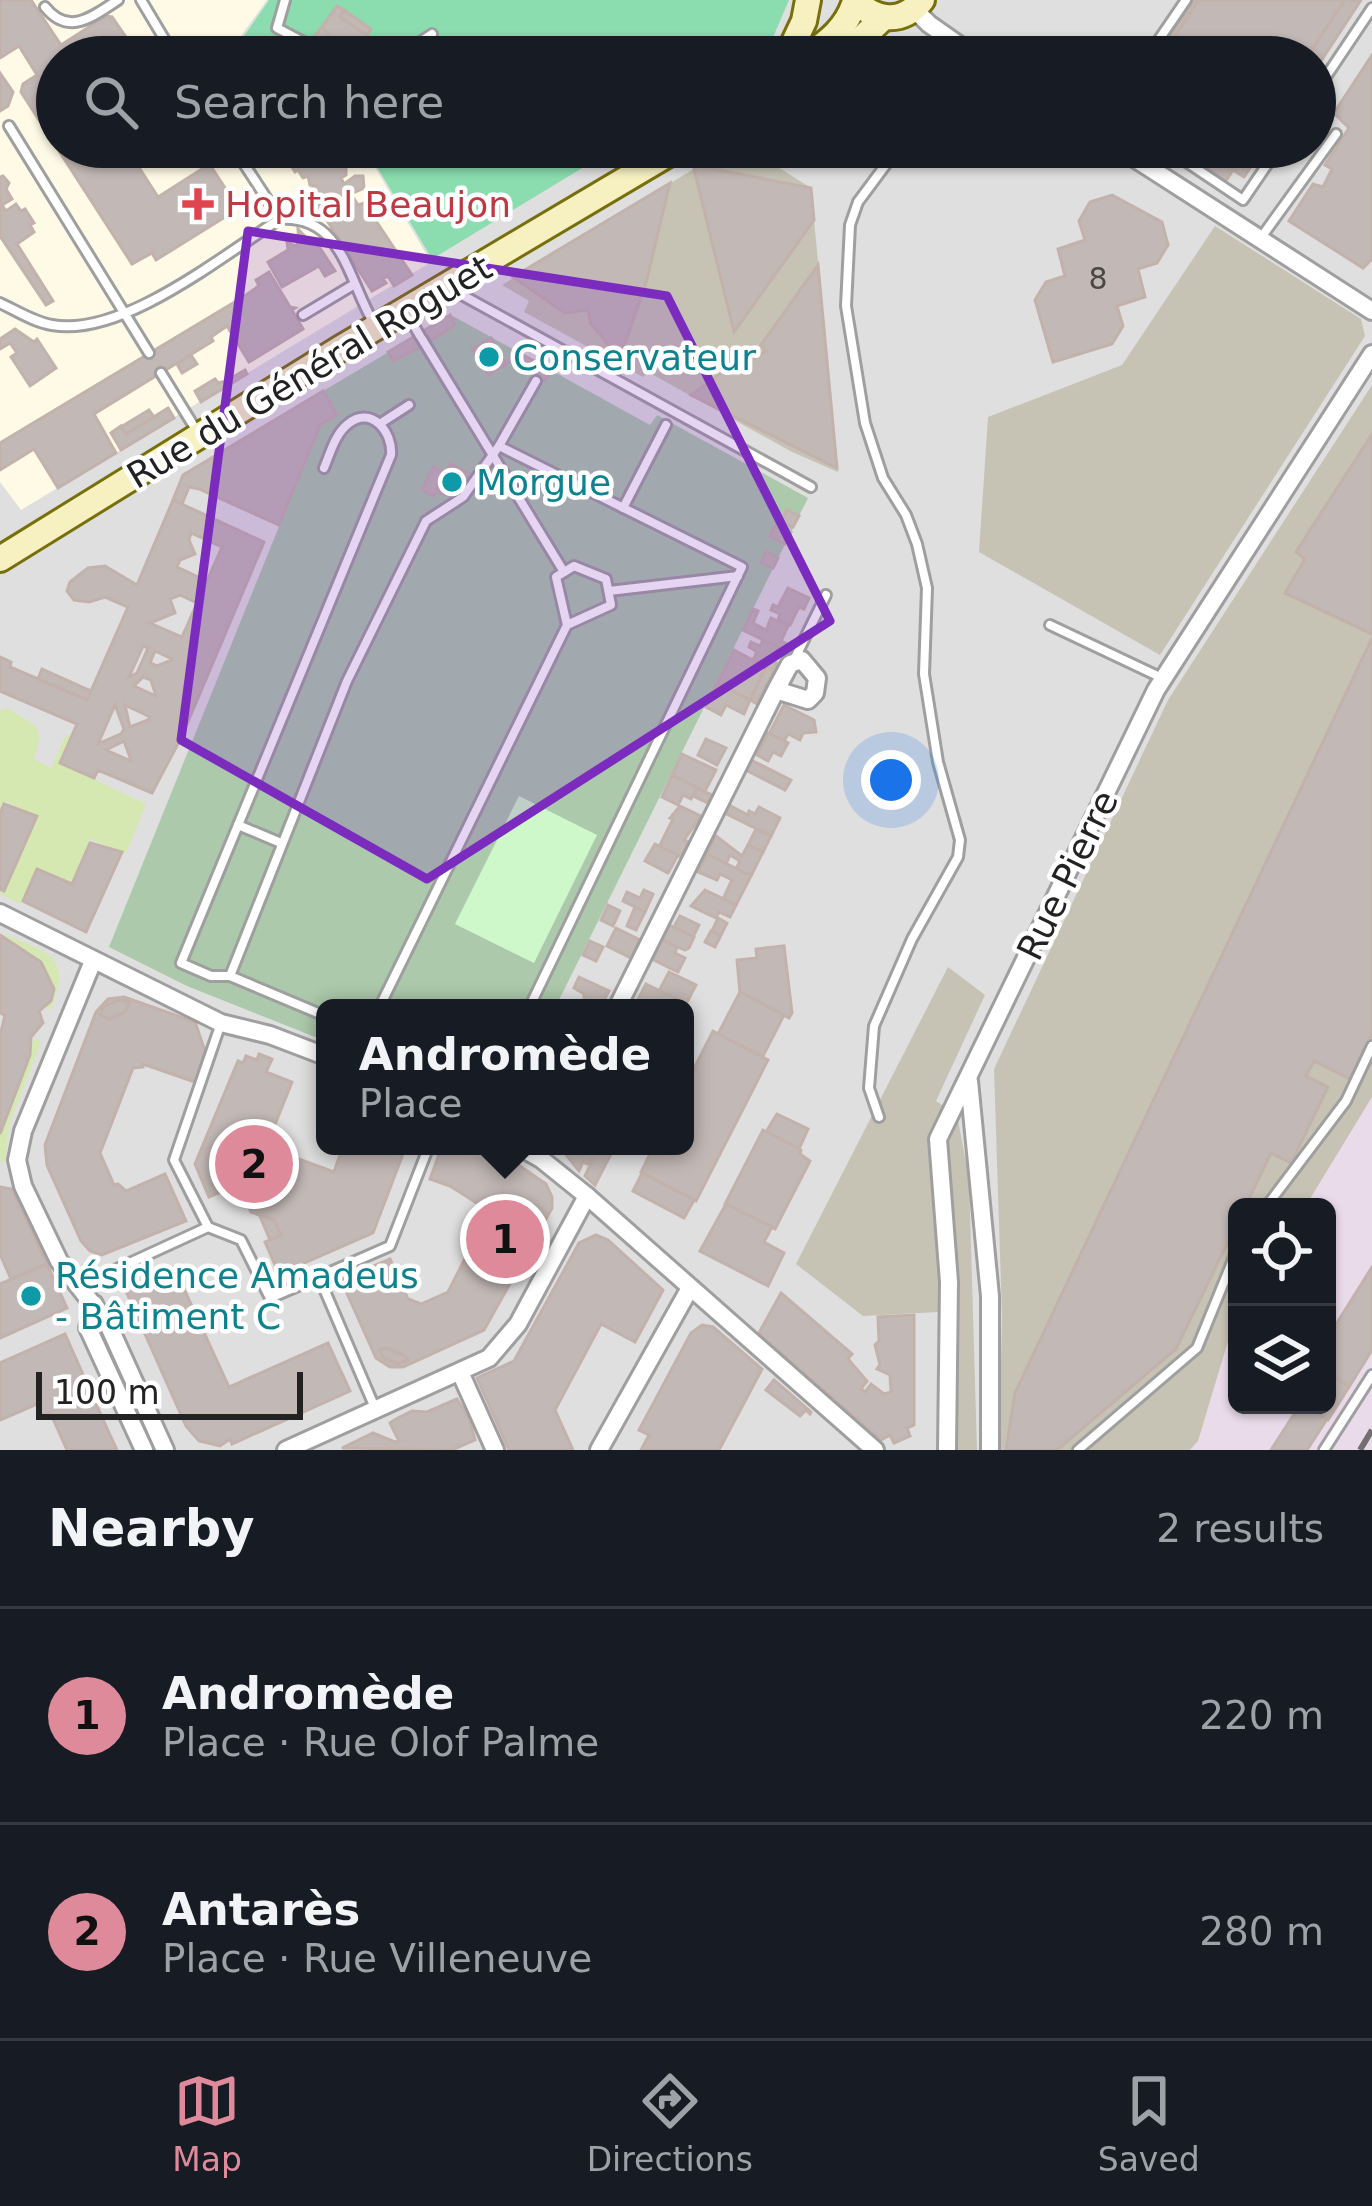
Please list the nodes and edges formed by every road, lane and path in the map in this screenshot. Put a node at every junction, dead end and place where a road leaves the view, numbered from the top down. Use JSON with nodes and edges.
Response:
{"nodes":[{"id":1,"x":118,"y":0,"type":"edge"},
{"id":2,"x":141,"y":0,"type":"edge"},
{"id":3,"x":285,"y":0,"type":"edge"},
{"id":4,"x":808,"y":0,"type":"edge"},
{"id":5,"x":1186,"y":0,"type":"edge"},
{"id":6,"x":855,"y":1,"type":"edge"},
{"id":7,"x":918,"y":5,"type":"edge"},
{"id":8,"x":45,"y":7,"type":"dead end"},
{"id":9,"x":1372,"y":8,"type":"edge"},
{"id":10,"x":883,"y":18,"type":"junction"},
{"id":11,"x":432,"y":34,"type":"dead end"},
{"id":12,"x":162,"y":36,"type":"edge"},
{"id":13,"x":292,"y":36,"type":"edge"},
{"id":14,"x":429,"y":36,"type":"edge"},
{"id":15,"x":797,"y":36,"type":"edge"},
{"id":16,"x":834,"y":36,"type":"edge"},
{"id":17,"x":864,"y":36,"type":"edge"},
{"id":18,"x":945,"y":36,"type":"edge"},
{"id":19,"x":1162,"y":36,"type":"edge"},
{"id":20,"x":1336,"y":62,"type":"edge"},
{"id":21,"x":9,"y":127,"type":"dead end"},
{"id":22,"x":247,"y":168,"type":"edge"},
{"id":23,"x":645,"y":168,"type":"edge"},
{"id":24,"x":883,"y":168,"type":"edge"},
{"id":25,"x":1150,"y":168,"type":"edge"},
{"id":26,"x":1196,"y":168,"type":"edge"},
{"id":27,"x":1265,"y":168,"type":"edge"},
{"id":28,"x":1311,"y":168,"type":"edge"},
{"id":29,"x":280,"y":219,"type":"junction"},
{"id":30,"x":1260,"y":239,"type":"junction"},
{"id":31,"x":354,"y":284,"type":"junction"},
{"id":32,"x":447,"y":286,"type":"junction"},
{"id":33,"x":0,"y":303,"type":"edge"},
{"id":34,"x":405,"y":311,"type":"junction"},
{"id":35,"x":1372,"y":311,"type":"edge"},
{"id":36,"x":125,"y":313,"type":"junction"},
{"id":37,"x":303,"y":315,"type":"dead end"},
{"id":38,"x":376,"y":328,"type":"junction"},
{"id":39,"x":149,"y":353,"type":"dead end"},
{"id":40,"x":1372,"y":354,"type":"edge"},
{"id":41,"x":161,"y":373,"type":"dead end"},
{"id":42,"x":536,"y":381,"type":"dead end"},
{"id":43,"x":409,"y":404,"type":"dead end"},
{"id":44,"x":381,"y":423,"type":"junction"},
{"id":45,"x":666,"y":425,"type":"dead end"},
{"id":46,"x":200,"y":436,"type":"junction"},
{"id":47,"x":499,"y":446,"type":"junction"},
{"id":48,"x":493,"y":456,"type":"junction"},
{"id":49,"x":324,"y":468,"type":"dead end"},
{"id":50,"x":811,"y":487,"type":"dead end"},
{"id":51,"x":623,"y":508,"type":"junction"},
{"id":52,"x":0,"y":559,"type":"edge"},
{"id":53,"x":564,"y":572,"type":"junction"},
{"id":54,"x":738,"y":576,"type":"junction"},
{"id":55,"x":609,"y":591,"type":"junction"},
{"id":56,"x":826,"y":595,"type":"dead end"},
{"id":57,"x":1050,"y":625,"type":"dead end"},
{"id":58,"x":567,"y":626,"type":"junction"},
{"id":59,"x":795,"y":659,"type":"junction"},
{"id":60,"x":1163,"y":678,"type":"junction"},
{"id":61,"x":776,"y":690,"type":"junction"},
{"id":62,"x":238,"y":825,"type":"junction"},
{"id":63,"x":282,"y":843,"type":"junction"},
{"id":64,"x":0,"y":913,"type":"edge"},
{"id":65,"x":93,"y":961,"type":"junction"},
{"id":66,"x":230,"y":976,"type":"junction"},
{"id":67,"x":383,"y":999,"type":"edge"},
{"id":68,"x":533,"y":999,"type":"edge"},
{"id":69,"x":622,"y":999,"type":"edge"},
{"id":70,"x":316,"y":1012,"type":"edge"},
{"id":71,"x":221,"y":1023,"type":"junction"},
{"id":72,"x":1372,"y":1046,"type":"edge"},
{"id":73,"x":316,"y":1052,"type":"edge"},
{"id":74,"x":969,"y":1080,"type":"junction"},
{"id":75,"x":880,"y":1117,"type":"dead end"},
{"id":76,"x":425,"y":1155,"type":"edge"},
{"id":77,"x":547,"y":1155,"type":"edge"},
{"id":78,"x":586,"y":1196,"type":"junction"},
{"id":79,"x":1273,"y":1198,"type":"edge"},
{"id":80,"x":208,"y":1227,"type":"junction"},
{"id":81,"x":1228,"y":1272,"type":"edge"},
{"id":82,"x":319,"y":1277,"type":"junction"},
{"id":83,"x":691,"y":1288,"type":"junction"},
{"id":84,"x":90,"y":1298,"type":"junction"},
{"id":85,"x":460,"y":1372,"type":"junction"},
{"id":86,"x":1372,"y":1375,"type":"edge"},
{"id":87,"x":376,"y":1410,"type":"junction"},
{"id":88,"x":313,"y":1445,"type":"edge"},
{"id":89,"x":942,"y":1448,"type":"edge"},
{"id":90,"x":145,"y":1450,"type":"edge"},
{"id":91,"x":164,"y":1450,"type":"edge"},
{"id":92,"x":286,"y":1450,"type":"edge"},
{"id":93,"x":495,"y":1450,"type":"edge"},
{"id":94,"x":599,"y":1450,"type":"edge"},
{"id":95,"x":875,"y":1450,"type":"edge"},
{"id":96,"x":990,"y":1450,"type":"edge"},
{"id":97,"x":1078,"y":1450,"type":"edge"},
{"id":98,"x":1324,"y":1450,"type":"edge"}],
"edges":[{"from":1,"to":8,"type":"lane"},
{"from":2,"to":12,"type":"lane"},
{"from":3,"to":13,"type":"lane"},
{"from":4,"to":15,"type":"main road"},
{"from":5,"to":19,"type":"lane"},
{"from":6,"to":10,"type":"main road"},
{"from":6,"to":16,"type":"main road"},
{"from":7,"to":10,"type":"main road"},
{"from":7,"to":18,"type":"street"},
{"from":9,"to":20,"type":"lane"},
{"from":10,"to":17,"type":"main road"},
{"from":11,"to":14,"type":"lane"},
{"from":21,"to":36,"type":"lane"},
{"from":22,"to":29,"type":"lane"},
{"from":23,"to":32,"type":"main road","name":"Rue du Général Roguet"},
{"from":24,"to":75,"type":"lane"},
{"from":25,"to":30,"type":"street"},
{"from":26,"to":27,"type":"lane"},
{"from":28,"to":30,"type":"lane"},
{"from":29,"to":31,"type":"lane"},
{"from":29,"to":36,"type":"lane"},
{"from":30,"to":35,"type":"street"},
{"from":31,"to":37,"type":"lane"},
{"from":31,"to":38,"type":"lane"},
{"from":32,"to":34,"type":"main road","name":"Rue du Général Roguet"},
{"from":32,"to":50,"type":"lane"},
{"from":33,"to":36,"type":"lane"},
{"from":34,"to":38,"type":"main road","name":"Rue du Général Roguet"},
{"from":34,"to":48,"type":"lane"},
{"from":36,"to":39,"type":"lane"},
{"from":38,"to":46,"type":"main road","name":"Rue du Général Roguet"},
{"from":40,"to":60,"type":"street","name":"Rue Pierre"},
{"from":41,"to":46,"type":"lane"},
{"from":42,"to":47,"type":"lane"},
{"from":43,"to":44,"type":"lane"},
{"from":44,"to":49,"type":"lane"},
{"from":44,"to":62,"type":"lane"},
{"from":45,"to":51,"type":"lane"},
{"from":46,"to":52,"type":"main road","name":"Rue du Général Roguet"},
{"from":47,"to":48,"type":"lane"},
{"from":47,"to":51,"type":"lane"},
{"from":48,"to":53,"type":"lane"},
{"from":48,"to":63,"type":"lane"},
{"from":51,"to":54,"type":"lane"},
{"from":53,"to":55,"type":"lane"},
{"from":53,"to":58,"type":"lane"},
{"from":54,"to":55,"type":"lane"},
{"from":54,"to":68,"type":"lane"},
{"from":55,"to":58,"type":"lane"},
{"from":56,"to":59,"type":"lane"},
{"from":57,"to":60,"type":"lane"},
{"from":58,"to":67,"type":"lane"},
{"from":59,"to":61,"type":"street"},
{"from":59,"to":61,"type":"street"},
{"from":60,"to":74,"type":"street","name":"Rue Pierre"},
{"from":61,"to":69,"type":"street"},
{"from":62,"to":63,"type":"lane"},
{"from":62,"to":66,"type":"lane"},
{"from":63,"to":66,"type":"lane"},
{"from":64,"to":65,"type":"street"},
{"from":65,"to":71,"type":"street"},
{"from":65,"to":84,"type":"street"},
{"from":66,"to":70,"type":"lane"},
{"from":71,"to":73,"type":"street"},
{"from":71,"to":80,"type":"lane"},
{"from":72,"to":79,"type":"lane"},
{"from":74,"to":89,"type":"street","name":"Rue Pierre"},
{"from":74,"to":96,"type":"street"},
{"from":76,"to":82,"type":"lane"},
{"from":77,"to":78,"type":"street"},
{"from":78,"to":83,"type":"street"},
{"from":78,"to":85,"type":"street"},
{"from":80,"to":82,"type":"lane"},
{"from":80,"to":84,"type":"lane"},
{"from":81,"to":97,"type":"lane"},
{"from":82,"to":87,"type":"lane"},
{"from":83,"to":94,"type":"street"},
{"from":83,"to":95,"type":"street"},
{"from":84,"to":90,"type":"street"},
{"from":84,"to":91,"type":"street"},
{"from":85,"to":87,"type":"street"},
{"from":85,"to":93,"type":"street"},
{"from":86,"to":98,"type":"lane"},
{"from":87,"to":88,"type":"street"},
{"from":88,"to":92,"type":"street"}]}
